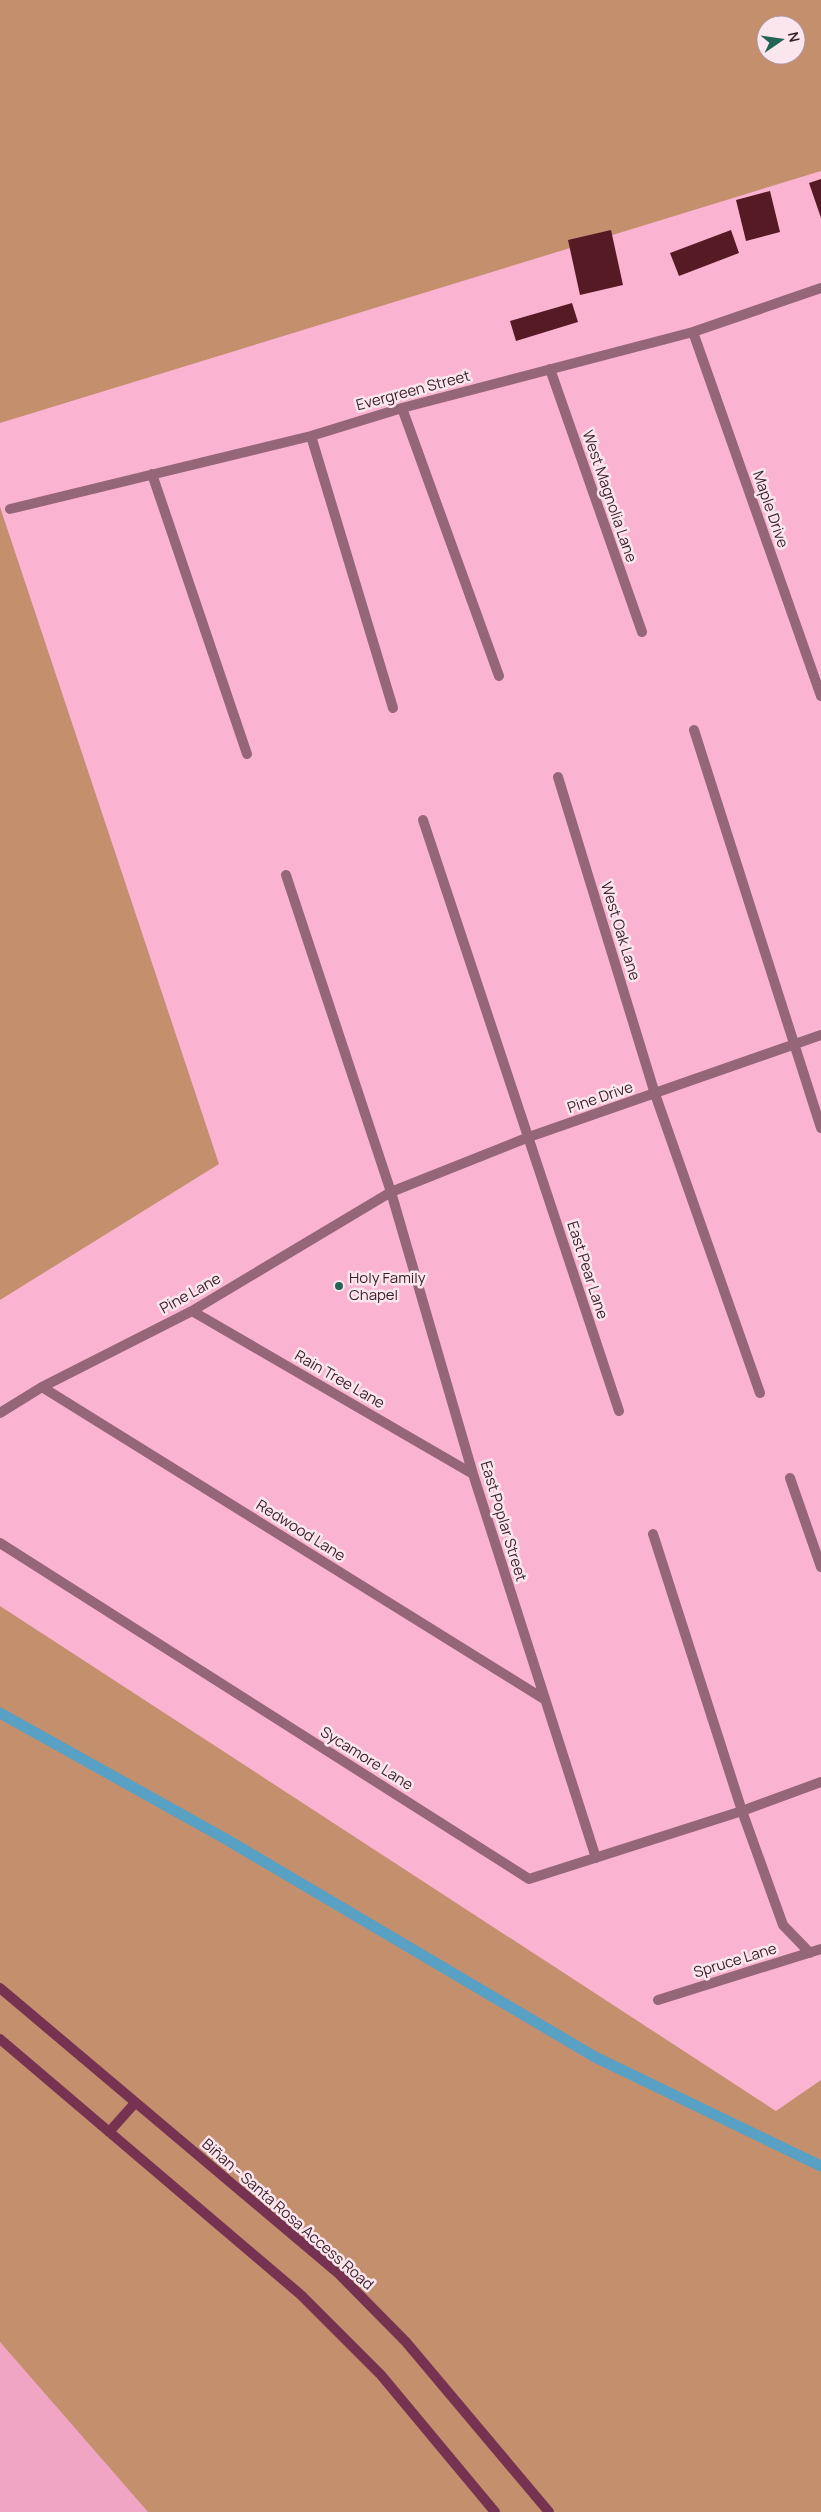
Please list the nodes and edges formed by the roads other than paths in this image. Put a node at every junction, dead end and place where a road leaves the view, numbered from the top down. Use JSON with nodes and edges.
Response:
{"nodes":[{"id":1,"x":821,"y":288,"type":"edge"},
{"id":2,"x":694,"y":332,"type":"junction"},
{"id":3,"x":550,"y":370,"type":"junction"},
{"id":4,"x":402,"y":408,"type":"junction"},
{"id":5,"x":311,"y":436,"type":"junction"},
{"id":6,"x":152,"y":474,"type":"junction"},
{"id":7,"x":10,"y":509,"type":"dead end"},
{"id":8,"x":642,"y":632,"type":"dead end"},
{"id":9,"x":499,"y":676,"type":"dead end"},
{"id":10,"x":821,"y":696,"type":"edge"},
{"id":11,"x":392,"y":708,"type":"dead end"},
{"id":12,"x":694,"y":730,"type":"dead end"},
{"id":13,"x":248,"y":754,"type":"dead end"},
{"id":14,"x":558,"y":777,"type":"dead end"},
{"id":15,"x":423,"y":820,"type":"dead end"},
{"id":16,"x":286,"y":874,"type":"dead end"},
{"id":17,"x":821,"y":1035,"type":"edge"},
{"id":18,"x":793,"y":1044,"type":"junction"},
{"id":19,"x":655,"y":1094,"type":"junction"},
{"id":20,"x":821,"y":1128,"type":"edge"},
{"id":21,"x":529,"y":1137,"type":"junction"},
{"id":22,"x":391,"y":1192,"type":"junction"},
{"id":23,"x":192,"y":1311,"type":"junction"},
{"id":24,"x":42,"y":1387,"type":"junction"},
{"id":25,"x":760,"y":1393,"type":"dead end"},
{"id":26,"x":619,"y":1411,"type":"dead end"},
{"id":27,"x":0,"y":1413,"type":"edge"},
{"id":28,"x":473,"y":1474,"type":"junction"},
{"id":29,"x":790,"y":1478,"type":"dead end"},
{"id":30,"x":653,"y":1534,"type":"dead end"},
{"id":31,"x":0,"y":1543,"type":"edge"},
{"id":32,"x":821,"y":1567,"type":"edge"},
{"id":33,"x":544,"y":1698,"type":"junction"},
{"id":34,"x":821,"y":1782,"type":"edge"},
{"id":35,"x":742,"y":1811,"type":"junction"},
{"id":36,"x":596,"y":1858,"type":"junction"},
{"id":37,"x":821,"y":1949,"type":"edge"},
{"id":38,"x":810,"y":1954,"type":"junction"},
{"id":39,"x":0,"y":1988,"type":"edge"},
{"id":40,"x":658,"y":2000,"type":"dead end"},
{"id":41,"x":0,"y":2039,"type":"edge"},
{"id":42,"x":135,"y":2103,"type":"junction"},
{"id":43,"x":109,"y":2132,"type":"junction"},
{"id":44,"x":496,"y":2512,"type":"edge"},
{"id":45,"x":549,"y":2512,"type":"edge"}],
"edges":[{"from":1,"to":2,"type":"street","name":"Evergreen Street"},
{"from":2,"to":3,"type":"street","name":"Evergreen Street"},
{"from":2,"to":10,"type":"street","name":"Maple Drive"},
{"from":3,"to":4,"type":"street","name":"Evergreen Street"},
{"from":3,"to":8,"type":"street","name":"West Magnolia Lane"},
{"from":4,"to":5,"type":"street","name":"Evergreen Street"},
{"from":4,"to":9,"type":"street"},
{"from":5,"to":6,"type":"street","name":"Evergreen Street"},
{"from":5,"to":11,"type":"street"},
{"from":6,"to":7,"type":"street","name":"Evergreen Street"},
{"from":6,"to":13,"type":"street"},
{"from":12,"to":18,"type":"street"},
{"from":14,"to":19,"type":"street","name":"West Oak Lane"},
{"from":15,"to":21,"type":"street","name":"East Pear Lane"},
{"from":16,"to":22,"type":"street","name":"East Poplar Street"},
{"from":17,"to":18,"type":"street","name":"Pine Drive"},
{"from":18,"to":19,"type":"street","name":"Pine Drive"},
{"from":18,"to":20,"type":"street"},
{"from":19,"to":21,"type":"street","name":"Pine Drive"},
{"from":19,"to":25,"type":"street","name":"West Oak Lane"},
{"from":21,"to":22,"type":"street","name":"Pine Drive"},
{"from":21,"to":26,"type":"street","name":"East Pear Lane"},
{"from":22,"to":23,"type":"street","name":"Pine Lane"},
{"from":22,"to":28,"type":"street","name":"East Poplar Street"},
{"from":23,"to":24,"type":"street","name":"Pine Lane"},
{"from":23,"to":28,"type":"street","name":"Rain Tree Lane"},
{"from":24,"to":27,"type":"street","name":"Pine Lane"},
{"from":24,"to":33,"type":"street","name":"Redwood Lane"},
{"from":28,"to":33,"type":"street","name":"East Poplar Street"},
{"from":29,"to":32,"type":"street"},
{"from":30,"to":35,"type":"street"},
{"from":31,"to":36,"type":"street","name":"Sycamore Lane"},
{"from":33,"to":36,"type":"street","name":"East Poplar Street"},
{"from":34,"to":35,"type":"street","name":"Sycamore Lane"},
{"from":35,"to":36,"type":"street","name":"Sycamore Lane"},
{"from":35,"to":38,"type":"street"},
{"from":37,"to":38,"type":"street","name":"Spruce Lane"},
{"from":38,"to":40,"type":"street","name":"Spruce Lane"},
{"from":39,"to":42,"type":"main road","name":"Biñan - Santa Rosa Access Road"},
{"from":41,"to":43,"type":"main road"},
{"from":42,"to":43,"type":"main road"},
{"from":42,"to":45,"type":"main road","name":"Biñan - Santa Rosa Access Road"},
{"from":43,"to":44,"type":"main road"}]}
